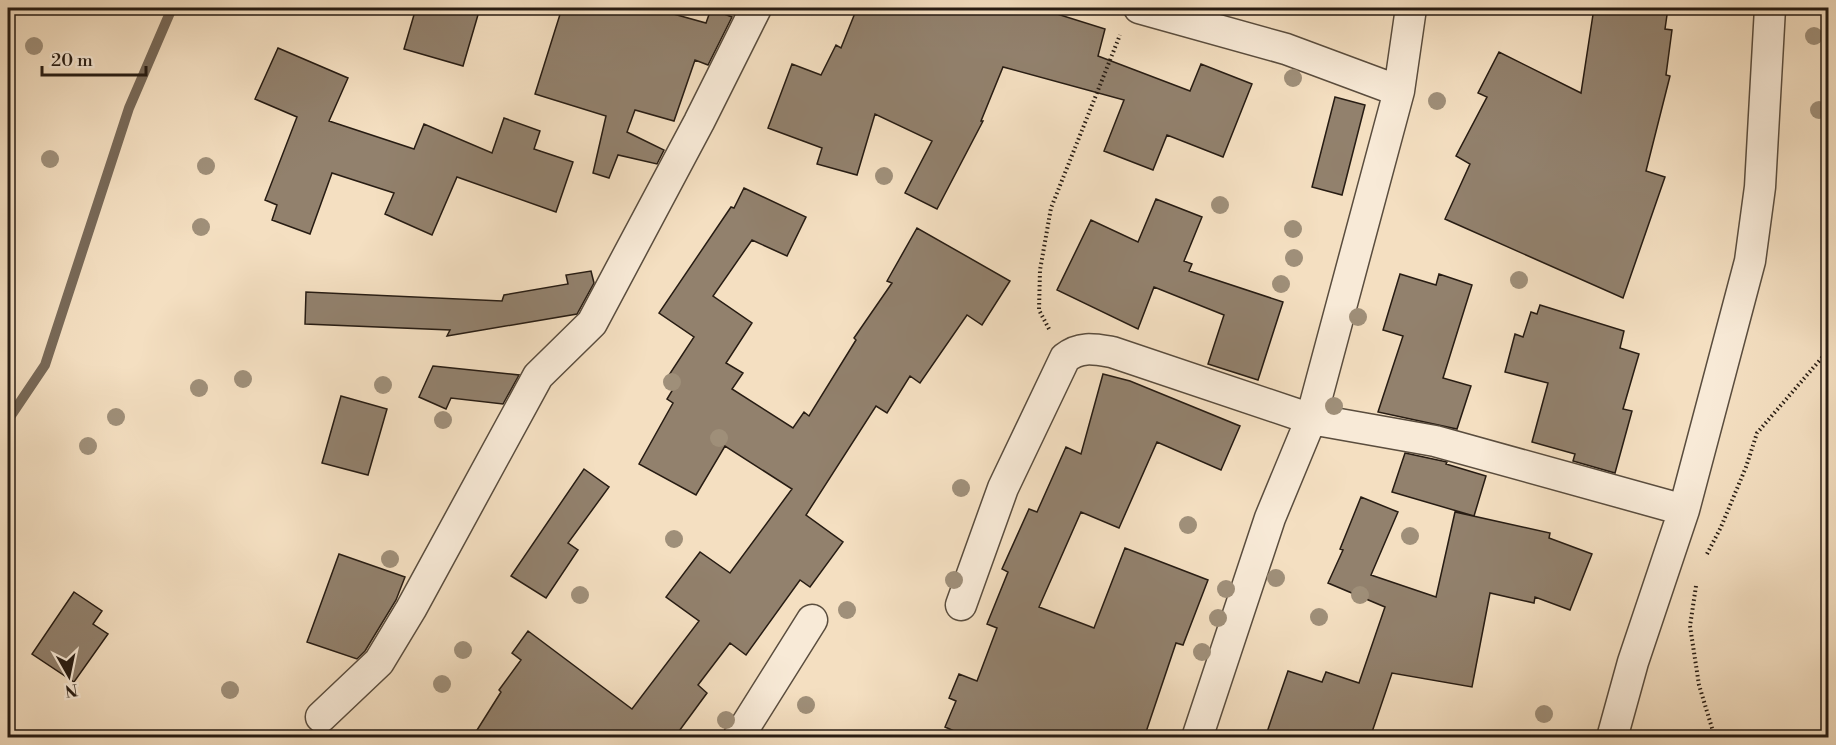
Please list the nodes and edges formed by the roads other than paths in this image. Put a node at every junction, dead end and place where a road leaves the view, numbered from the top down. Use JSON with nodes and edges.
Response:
{"nodes":[{"id":1,"x":756,"y":8,"type":"edge"},
{"id":2,"x":1411,"y":8,"type":"edge"},
{"id":3,"x":1770,"y":8,"type":"edge"},
{"id":4,"x":1130,"y":19,"type":"edge"},
{"id":5,"x":1399,"y":91,"type":"junction"},
{"id":6,"x":1311,"y":419,"type":"junction"},
{"id":7,"x":1684,"y":510,"type":"junction"},
{"id":8,"x":961,"y":604,"type":"dead end"},
{"id":9,"x":812,"y":620,"type":"dead end"},
{"id":10,"x":321,"y":717,"type":"dead end"},
{"id":11,"x":738,"y":738,"type":"edge"},
{"id":12,"x":1197,"y":738,"type":"edge"},
{"id":13,"x":1612,"y":738,"type":"edge"}],
"edges":[{"from":1,"to":10,"type":"street"},
{"from":2,"to":5,"type":"street"},
{"from":3,"to":7,"type":"street"},
{"from":4,"to":5,"type":"street"},
{"from":5,"to":6,"type":"street"},
{"from":6,"to":7,"type":"street"},
{"from":6,"to":8,"type":"street"},
{"from":6,"to":12,"type":"street"},
{"from":7,"to":13,"type":"street"},
{"from":9,"to":11,"type":"street"}]}
